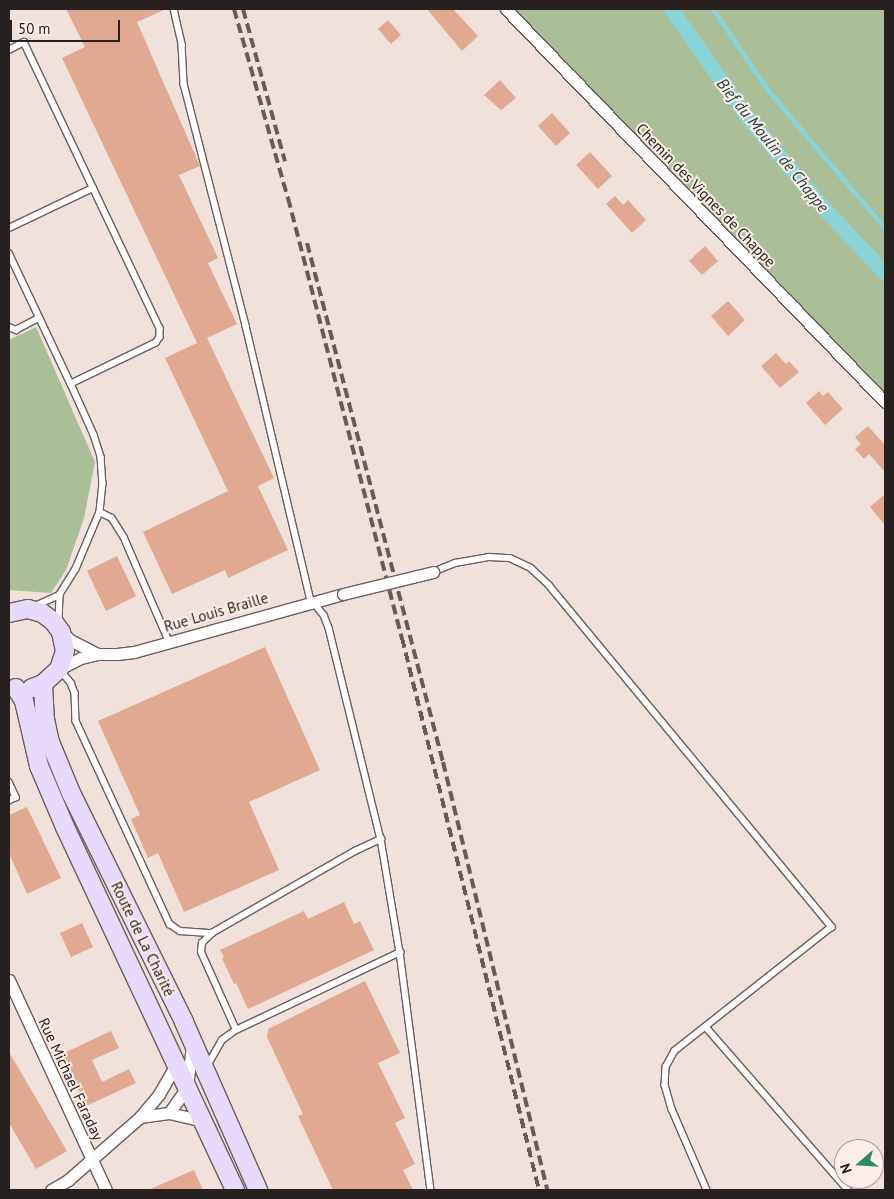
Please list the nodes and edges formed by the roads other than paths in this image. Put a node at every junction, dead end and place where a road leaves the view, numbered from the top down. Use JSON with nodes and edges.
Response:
{"nodes":[{"id":1,"x":174,"y":9,"type":"edge"},
{"id":2,"x":506,"y":9,"type":"edge"},
{"id":3,"x":9,"y":50,"type":"edge"},
{"id":4,"x":93,"y":188,"type":"junction"},
{"id":5,"x":9,"y":228,"type":"edge"},
{"id":6,"x":9,"y":252,"type":"edge"},
{"id":7,"x":39,"y":318,"type":"junction"},
{"id":8,"x":9,"y":327,"type":"edge"},
{"id":9,"x":71,"y":384,"type":"junction"},
{"id":10,"x":885,"y":402,"type":"edge"},
{"id":11,"x":100,"y":512,"type":"junction"},
{"id":12,"x":433,"y":572,"type":"joint"},
{"id":13,"x":60,"y":595,"type":"junction"},
{"id":14,"x":312,"y":601,"type":"junction"},
{"id":15,"x":15,"y":610,"type":"edge"},
{"id":16,"x":60,"y":630,"type":"junction"},
{"id":17,"x":169,"y":641,"type":"junction"},
{"id":18,"x":96,"y":654,"type":"junction"},
{"id":19,"x":60,"y":669,"type":"junction"},
{"id":20,"x":43,"y":684,"type":"junction"},
{"id":21,"x":12,"y":686,"type":"edge"},
{"id":22,"x":9,"y":782,"type":"edge"},
{"id":23,"x":9,"y":800,"type":"edge"},
{"id":24,"x":381,"y":839,"type":"junction"},
{"id":25,"x":212,"y":933,"type":"junction"},
{"id":26,"x":400,"y":952,"type":"junction"},
{"id":27,"x":9,"y":980,"type":"edge"},
{"id":28,"x":706,"y":1027,"type":"junction"},
{"id":29,"x":236,"y":1030,"type":"junction"},
{"id":30,"x":193,"y":1041,"type":"junction"},
{"id":31,"x":176,"y":1065,"type":"junction"},
{"id":32,"x":205,"y":1067,"type":"junction"},
{"id":33,"x":188,"y":1081,"type":"junction"},
{"id":34,"x":169,"y":1113,"type":"junction"},
{"id":35,"x":140,"y":1117,"type":"junction"},
{"id":36,"x":203,"y":1122,"type":"junction"},
{"id":37,"x":93,"y":1159,"type":"junction"},
{"id":38,"x":51,"y":1190,"type":"edge"},
{"id":39,"x":106,"y":1190,"type":"edge"},
{"id":40,"x":235,"y":1190,"type":"edge"},
{"id":41,"x":249,"y":1190,"type":"edge"},
{"id":42,"x":258,"y":1190,"type":"edge"},
{"id":43,"x":431,"y":1190,"type":"edge"},
{"id":44,"x":707,"y":1190,"type":"edge"},
{"id":45,"x":848,"y":1190,"type":"edge"}],
"edges":[{"from":1,"to":14,"type":"lane"},
{"from":2,"to":10,"type":"street","name":"Chemin des Vignes de Chappe"},
{"from":3,"to":4,"type":"lane"},
{"from":4,"to":5,"type":"lane"},
{"from":4,"to":9,"type":"lane"},
{"from":6,"to":7,"type":"lane"},
{"from":7,"to":8,"type":"lane"},
{"from":7,"to":9,"type":"lane"},
{"from":9,"to":11,"type":"lane"},
{"from":11,"to":13,"type":"lane"},
{"from":11,"to":17,"type":"lane"},
{"from":12,"to":14,"type":"street","name":"Rue Louis Braille","bridge":true},
{"from":12,"to":28,"type":"lane"},
{"from":13,"to":15,"type":"lane"},
{"from":13,"to":16,"type":"lane"},
{"from":14,"to":17,"type":"street","name":"Rue Louis Braille"},
{"from":14,"to":24,"type":"lane"},
{"from":15,"to":16,"type":"main road"},
{"from":16,"to":18,"type":"street"},
{"from":16,"to":19,"type":"main road"},
{"from":17,"to":18,"type":"street","name":"Rue Louis Braille"},
{"from":18,"to":19,"type":"street","name":"Rue Louis Braille"},
{"from":19,"to":20,"type":"main road"},
{"from":19,"to":25,"type":"lane"},
{"from":20,"to":21,"type":"main road"},
{"from":20,"to":30,"type":"main road","name":"Route de La Charité"},
{"from":21,"to":31,"type":"main road","name":"Route de La Charité"},
{"from":22,"to":23,"type":"lane"},
{"from":24,"to":25,"type":"lane"},
{"from":24,"to":26,"type":"lane"},
{"from":25,"to":29,"type":"lane"},
{"from":26,"to":29,"type":"lane"},
{"from":26,"to":43,"type":"lane"},
{"from":27,"to":37,"type":"street","name":"Rue Michael Faraday"},
{"from":28,"to":44,"type":"lane"},
{"from":28,"to":45,"type":"lane"},
{"from":29,"to":32,"type":"lane"},
{"from":30,"to":32,"type":"main road","name":"Route de La Charité"},
{"from":30,"to":33,"type":"street"},
{"from":31,"to":33,"type":"main road"},
{"from":31,"to":35,"type":"street"},
{"from":32,"to":42,"type":"main road","name":"Route de La Charité"},
{"from":33,"to":34,"type":"street"},
{"from":33,"to":36,"type":"main road"},
{"from":33,"to":41,"type":"main road"},
{"from":34,"to":35,"type":"street"},
{"from":34,"to":36,"type":"street"},
{"from":35,"to":37,"type":"street"},
{"from":36,"to":40,"type":"main road"},
{"from":37,"to":38,"type":"street"},
{"from":37,"to":39,"type":"street","name":"Rue Michael Faraday"}]}
